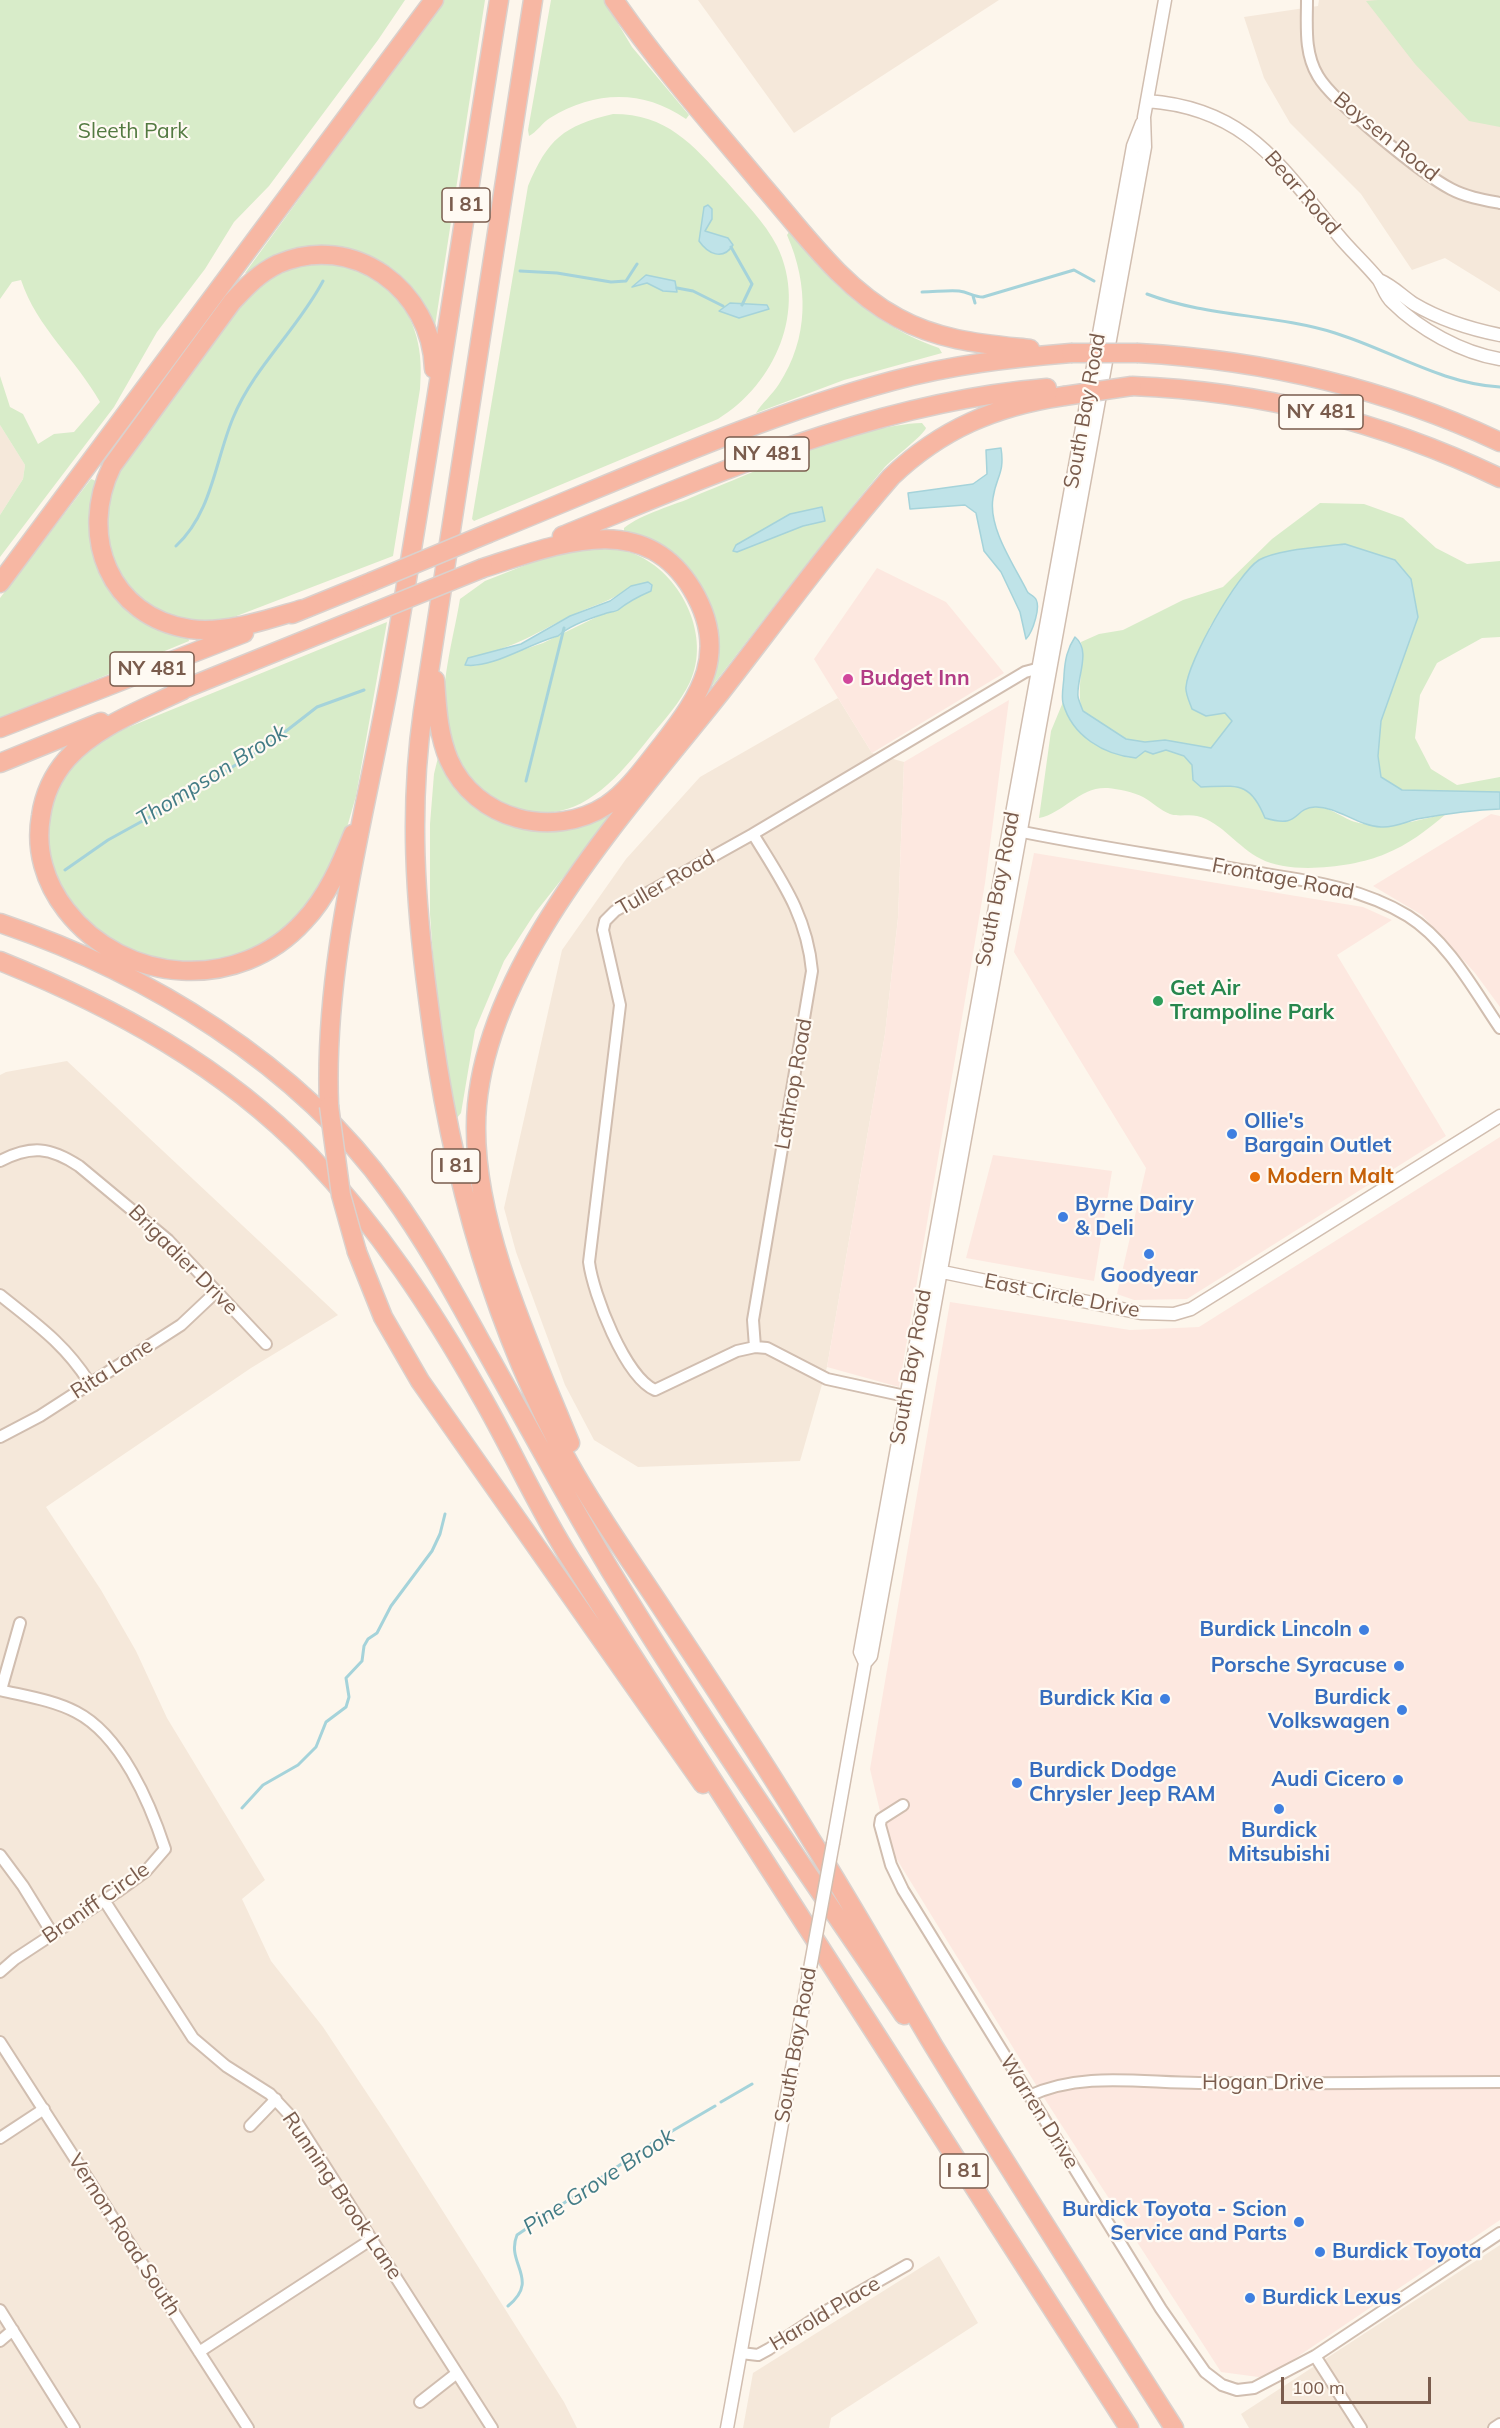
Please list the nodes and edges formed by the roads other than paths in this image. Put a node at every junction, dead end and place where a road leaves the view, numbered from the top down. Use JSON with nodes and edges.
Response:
{"nodes":[{"id":1,"x":434,"y":0,"type":"edge"},
{"id":2,"x":499,"y":0,"type":"edge"},
{"id":3,"x":533,"y":0,"type":"edge"},
{"id":4,"x":614,"y":0,"type":"edge"},
{"id":5,"x":1165,"y":0,"type":"edge"},
{"id":6,"x":1307,"y":0,"type":"edge"},
{"id":7,"x":1147,"y":101,"type":"junction"},
{"id":8,"x":1500,"y":203,"type":"edge"},
{"id":9,"x":1379,"y":280,"type":"junction"},
{"id":10,"x":1500,"y":335,"type":"edge"},
{"id":11,"x":1071,"y":353,"type":"junction"},
{"id":12,"x":1500,"y":359,"type":"edge"},
{"id":13,"x":1064,"y":391,"type":"junction"},
{"id":14,"x":433,"y":410,"type":"junction"},
{"id":15,"x":1500,"y":442,"type":"edge"},
{"id":16,"x":1500,"y":478,"type":"edge"},
{"id":17,"x":483,"y":568,"type":"junction"},
{"id":18,"x":0,"y":583,"type":"edge"},
{"id":19,"x":303,"y":609,"type":"junction"},
{"id":20,"x":436,"y":631,"type":"junction"},
{"id":21,"x":1044,"y":667,"type":"junction"},
{"id":22,"x":183,"y":690,"type":"junction"},
{"id":23,"x":0,"y":728,"type":"edge"},
{"id":24,"x":0,"y":763,"type":"edge"},
{"id":25,"x":372,"y":777,"type":"junction"},
{"id":26,"x":1015,"y":830,"type":"junction"},
{"id":27,"x":753,"y":834,"type":"junction"},
{"id":28,"x":9,"y":926,"type":"edge"},
{"id":29,"x":0,"y":961,"type":"edge"},
{"id":30,"x":1500,"y":1028,"type":"edge"},
{"id":31,"x":1500,"y":1116,"type":"edge"},
{"id":32,"x":0,"y":1161,"type":"edge"},
{"id":33,"x":935,"y":1270,"type":"junction"},
{"id":34,"x":216,"y":1292,"type":"junction"},
{"id":35,"x":0,"y":1295,"type":"edge"},
{"id":36,"x":266,"y":1344,"type":"dead end"},
{"id":37,"x":755,"y":1347,"type":"junction"},
{"id":38,"x":89,"y":1382,"type":"junction"},
{"id":39,"x":905,"y":1396,"type":"junction"},
{"id":40,"x":0,"y":1437,"type":"edge"},
{"id":41,"x":596,"y":1509,"type":"junction"},
{"id":42,"x":20,"y":1623,"type":"dead end"},
{"id":43,"x":865,"y":1663,"type":"junction"},
{"id":44,"x":0,"y":1690,"type":"edge"},
{"id":45,"x":903,"y":1805,"type":"dead end"},
{"id":46,"x":0,"y":1855,"type":"edge"},
{"id":47,"x":104,"y":1900,"type":"junction"},
{"id":48,"x":798,"y":1914,"type":"junction"},
{"id":49,"x":52,"y":1933,"type":"junction"},
{"id":50,"x":0,"y":1972,"type":"edge"},
{"id":51,"x":0,"y":2042,"type":"edge"},
{"id":52,"x":1500,"y":2082,"type":"edge"},
{"id":53,"x":1029,"y":2096,"type":"junction"},
{"id":54,"x":276,"y":2099,"type":"junction"},
{"id":55,"x":44,"y":2109,"type":"junction"},
{"id":56,"x":250,"y":2126,"type":"dead end"},
{"id":57,"x":0,"y":2138,"type":"edge"},
{"id":58,"x":1024,"y":2192,"type":"junction"},
{"id":59,"x":1500,"y":2233,"type":"edge"},
{"id":60,"x":372,"y":2239,"type":"junction"},
{"id":61,"x":907,"y":2265,"type":"dead end"},
{"id":62,"x":0,"y":2310,"type":"edge"},
{"id":63,"x":13,"y":2330,"type":"junction"},
{"id":64,"x":0,"y":2341,"type":"edge"},
{"id":65,"x":199,"y":2352,"type":"junction"},
{"id":66,"x":741,"y":2353,"type":"junction"},
{"id":67,"x":1315,"y":2355,"type":"junction"},
{"id":68,"x":457,"y":2373,"type":"junction"},
{"id":69,"x":420,"y":2402,"type":"dead end"},
{"id":70,"x":1500,"y":2424,"type":"edge"},
{"id":71,"x":74,"y":2428,"type":"edge"},
{"id":72,"x":248,"y":2428,"type":"edge"},
{"id":73,"x":492,"y":2428,"type":"edge"},
{"id":74,"x":727,"y":2428,"type":"edge"},
{"id":75,"x":1129,"y":2428,"type":"edge"},
{"id":76,"x":1174,"y":2428,"type":"edge"},
{"id":77,"x":1361,"y":2428,"type":"edge"},
{"id":78,"x":1494,"y":2428,"type":"edge"}],
"edges":[{"from":1,"to":18,"type":"highway"},
{"from":2,"to":14,"type":"highway","number":"I 81"},
{"from":3,"to":20,"type":"highway","number":"I 81"},
{"from":4,"to":11,"type":"highway"},
{"from":5,"to":7,"type":"street","name":"South Bay Road"},
{"from":6,"to":8,"type":"street","name":"Boysen Road"},
{"from":7,"to":9,"type":"street","name":"Bear Road"},
{"from":7,"to":21,"type":"street","name":"South Bay Road"},
{"from":9,"to":10,"type":"street","name":"Bear Road"},
{"from":9,"to":12,"type":"street","name":"Bear Road"},
{"from":11,"to":15,"type":"highway","number":"NY 481","bridge":true},
{"from":11,"to":19,"type":"highway","number":"NY 481","bridge":true},
{"from":13,"to":16,"type":"highway","number":"NY 481","bridge":true},
{"from":13,"to":17,"type":"highway","number":"NY 481"},
{"from":13,"to":41,"type":"highway"},
{"from":14,"to":19,"type":"highway"},
{"from":14,"to":25,"type":"highway","number":"I 81"},
{"from":17,"to":20,"type":"highway"},
{"from":17,"to":22,"type":"highway","number":"NY 481","bridge":true},
{"from":19,"to":23,"type":"highway","number":"NY 481"},
{"from":20,"to":41,"type":"highway","number":"I 81"},
{"from":21,"to":26,"type":"street","name":"South Bay Road"},
{"from":21,"to":27,"type":"street","name":"Tuller Road"},
{"from":22,"to":24,"type":"highway","number":"NY 481"},
{"from":22,"to":25,"type":"highway"},
{"from":25,"to":48,"type":"highway","number":"I 81","bridge":true},
{"from":26,"to":30,"type":"street","name":"Frontage Road"},
{"from":26,"to":33,"type":"street","name":"South Bay Road"},
{"from":27,"to":37,"type":"street","name":"Lathrop Road"},
{"from":27,"to":37,"type":"street","name":"Tuller Road"},
{"from":28,"to":58,"type":"highway"},
{"from":29,"to":48,"type":"highway"},
{"from":31,"to":33,"type":"street","name":"East Circle Drive"},
{"from":32,"to":34,"type":"street","name":"Brigadier Drive"},
{"from":33,"to":39,"type":"street","name":"South Bay Road"},
{"from":33,"to":43,"type":"street","name":"South Bay Road"},
{"from":34,"to":36,"type":"street","name":"Brigadier Drive"},
{"from":34,"to":38,"type":"street","name":"Rita Lane"},
{"from":35,"to":38,"type":"street"},
{"from":37,"to":39,"type":"street"},
{"from":38,"to":40,"type":"street","name":"Rita Lane"},
{"from":39,"to":43,"type":"street","name":"South Bay Road"},
{"from":41,"to":58,"type":"highway","number":"I 81"},
{"from":42,"to":44,"type":"street"},
{"from":43,"to":66,"type":"street","name":"South Bay Road","bridge":true},
{"from":44,"to":47,"type":"street","name":"Braniff Circle"},
{"from":45,"to":53,"type":"street","name":"Warren Drive"},
{"from":46,"to":49,"type":"street"},
{"from":47,"to":49,"type":"street","name":"Braniff Circle"},
{"from":47,"to":54,"type":"street","name":"Running Brook Lane"},
{"from":48,"to":75,"type":"highway","number":"I 81"},
{"from":49,"to":50,"type":"street","name":"Braniff Circle"},
{"from":51,"to":55,"type":"street","name":"Vernon Road South"},
{"from":52,"to":53,"type":"street","name":"Hogan Drive"},
{"from":53,"to":67,"type":"street","name":"Warren Drive"},
{"from":54,"to":56,"type":"street"},
{"from":54,"to":60,"type":"street","name":"Running Brook Lane"},
{"from":55,"to":57,"type":"street"},
{"from":55,"to":65,"type":"street","name":"Vernon Road South"},
{"from":58,"to":76,"type":"highway","number":"I 81"},
{"from":59,"to":67,"type":"street"},
{"from":60,"to":65,"type":"street"},
{"from":60,"to":68,"type":"street","name":"Running Brook Lane"},
{"from":61,"to":66,"type":"street","name":"Harold Place"},
{"from":62,"to":63,"type":"street"},
{"from":63,"to":64,"type":"street"},
{"from":63,"to":71,"type":"street"},
{"from":65,"to":72,"type":"street","name":"Vernon Road South"},
{"from":66,"to":74,"type":"street","name":"South Bay Road"},
{"from":67,"to":77,"type":"street"},
{"from":68,"to":69,"type":"street"},
{"from":68,"to":73,"type":"street","name":"Running Brook Lane"},
{"from":70,"to":78,"type":"street"}]}
